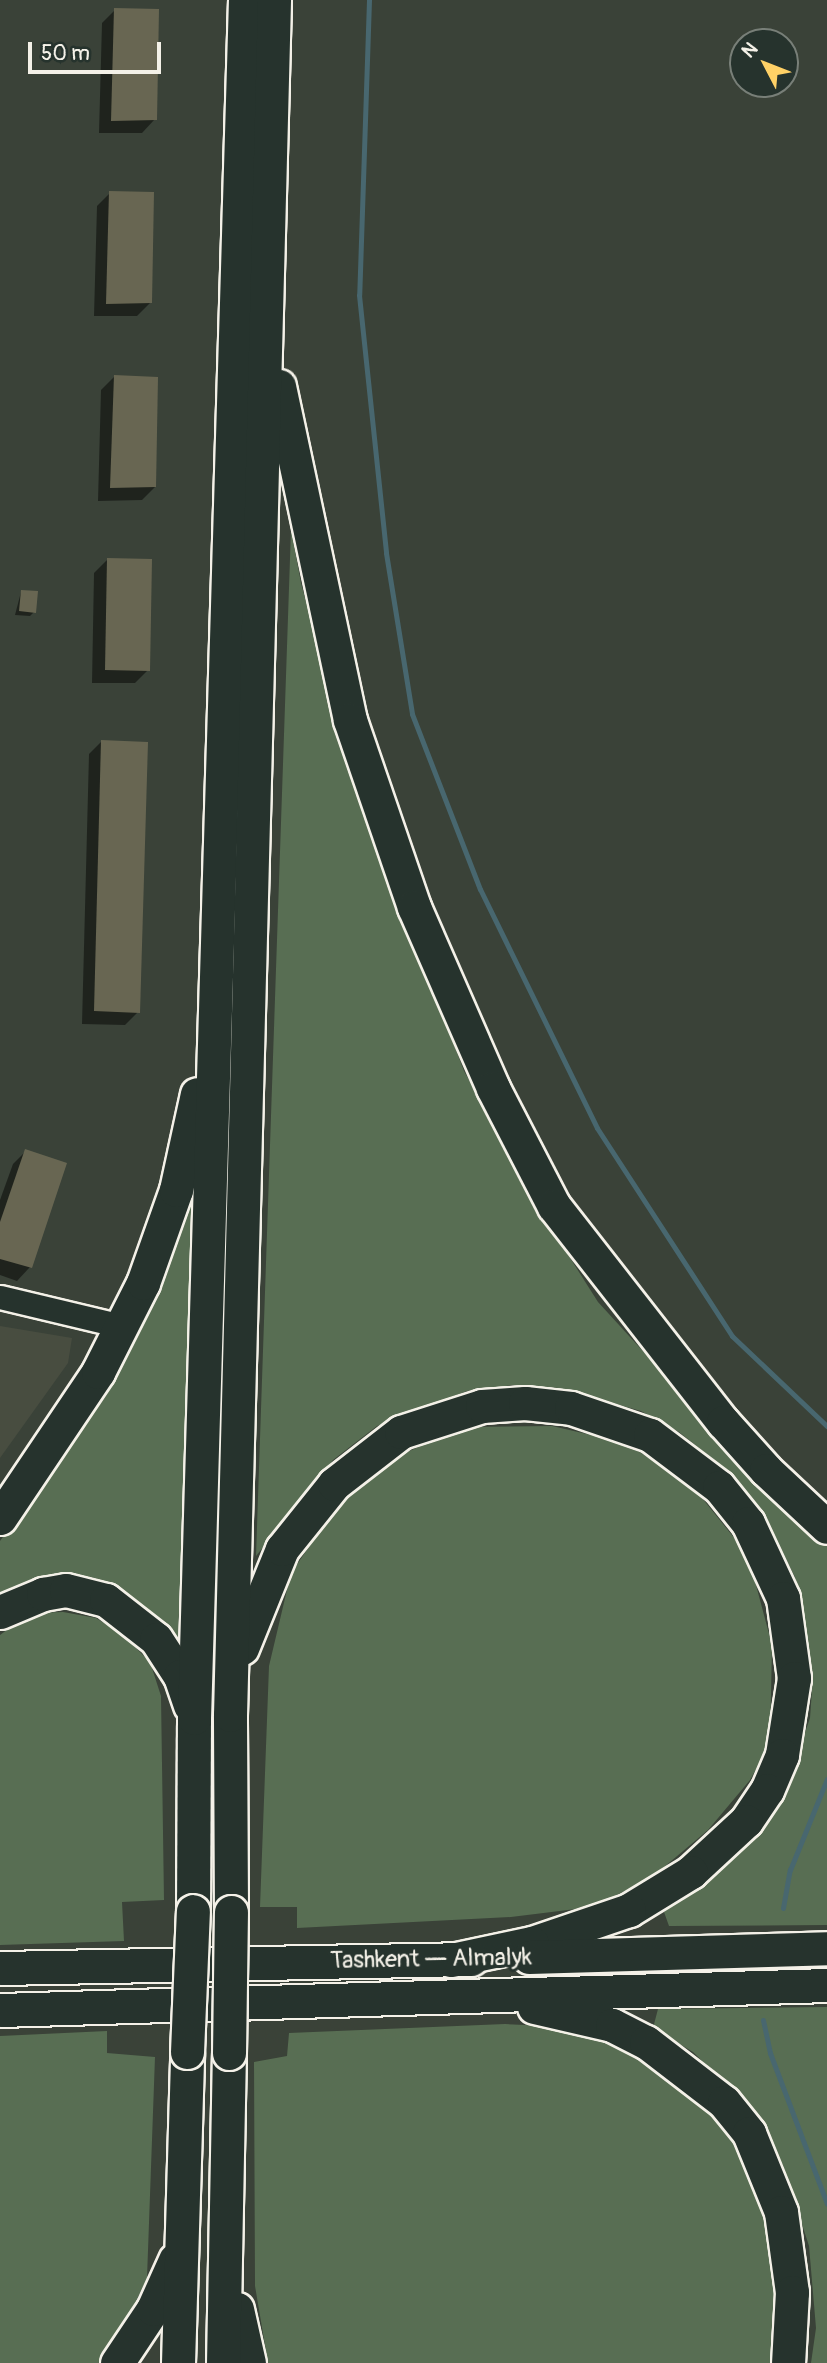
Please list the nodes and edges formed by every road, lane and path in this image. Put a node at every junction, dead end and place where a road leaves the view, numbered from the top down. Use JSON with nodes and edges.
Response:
{"nodes":[{"id":1,"x":245,"y":0,"type":"edge"},
{"id":2,"x":274,"y":0,"type":"edge"},
{"id":3,"x":269,"y":340,"type":"junction"},
{"id":4,"x":217,"y":956,"type":"junction"},
{"id":5,"x":0,"y":1297,"type":"edge"},
{"id":6,"x":122,"y":1326,"type":"junction"},
{"id":7,"x":0,"y":1518,"type":"edge"},
{"id":8,"x":827,"y":1527,"type":"edge"},
{"id":9,"x":0,"y":1612,"type":"edge"},
{"id":10,"x":230,"y":1715,"type":"junction"},
{"id":11,"x":194,"y":1718,"type":"junction"},
{"id":12,"x":827,"y":1948,"type":"edge"},
{"id":13,"x":451,"y":1960,"type":"junction"},
{"id":14,"x":0,"y":1962,"type":"edge"},
{"id":15,"x":36,"y":1966,"type":"junction"},
{"id":16,"x":0,"y":1968,"type":"edge"},
{"id":17,"x":827,"y":1985,"type":"edge"},
{"id":18,"x":452,"y":1995,"type":"junction"},
{"id":19,"x":36,"y":2009,"type":"junction"},
{"id":20,"x":0,"y":2010,"type":"edge"},
{"id":21,"x":0,"y":2016,"type":"edge"},
{"id":22,"x":182,"y":2245,"type":"junction"},
{"id":23,"x":227,"y":2248,"type":"junction"},
{"id":24,"x":117,"y":2363,"type":"edge"},
{"id":25,"x":178,"y":2363,"type":"edge"},
{"id":26,"x":223,"y":2363,"type":"edge"},
{"id":27,"x":249,"y":2363,"type":"edge"},
{"id":28,"x":788,"y":2363,"type":"edge"}],
"edges":[{"from":1,"to":4,"type":"highway"},
{"from":2,"to":3,"type":"highway"},
{"from":3,"to":8,"type":"highway"},
{"from":3,"to":10,"type":"highway"},
{"from":4,"to":6,"type":"highway"},
{"from":4,"to":11,"type":"highway"},
{"from":5,"to":6,"type":"street"},
{"from":6,"to":7,"type":"highway"},
{"from":9,"to":11,"type":"highway"},
{"from":10,"to":13,"type":"highway"},
{"from":10,"to":23,"type":"highway","bridge":true},
{"from":11,"to":22,"type":"highway","bridge":true},
{"from":12,"to":13,"type":"highway","name":"Tashkent — Almalyk"},
{"from":13,"to":15,"type":"highway","name":"Tashkent — Almalyk"},
{"from":14,"to":15,"type":"highway"},
{"from":15,"to":16,"type":"highway"},
{"from":17,"to":18,"type":"highway","name":"Tashkent — Almalyk"},
{"from":18,"to":19,"type":"highway","name":"Tashkent — Almalyk"},
{"from":18,"to":28,"type":"highway"},
{"from":19,"to":20,"type":"highway"},
{"from":19,"to":21,"type":"highway"},
{"from":22,"to":24,"type":"highway"},
{"from":22,"to":25,"type":"highway"},
{"from":23,"to":26,"type":"highway"},
{"from":23,"to":27,"type":"highway"}]}
